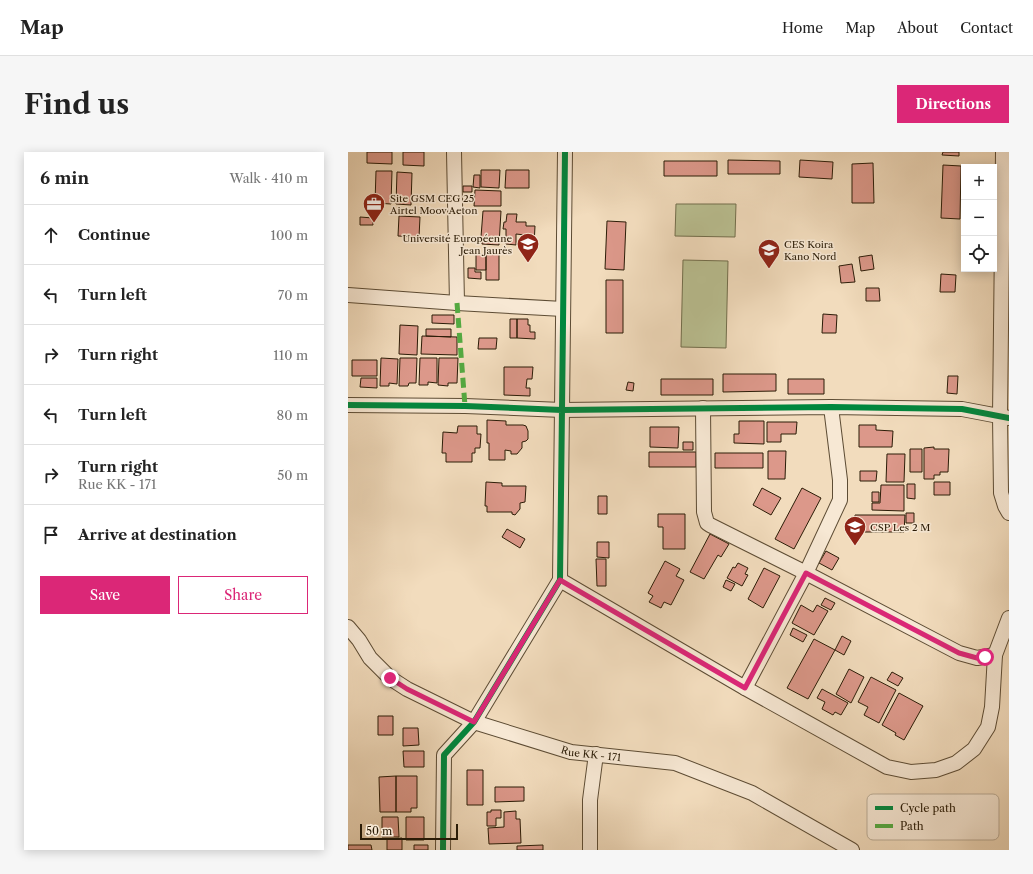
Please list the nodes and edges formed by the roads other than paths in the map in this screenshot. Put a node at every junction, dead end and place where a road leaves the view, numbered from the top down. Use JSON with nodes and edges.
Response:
{"nodes":[{"id":1,"x":454,"y":152,"type":"edge"},
{"id":2,"x":565,"y":152,"type":"edge"},
{"id":3,"x":1003,"y":152,"type":"edge"},
{"id":4,"x":348,"y":295,"type":"edge"},
{"id":5,"x":457,"y":303,"type":"junction"},
{"id":6,"x":563,"y":310,"type":"junction"},
{"id":7,"x":348,"y":405,"type":"edge"},
{"id":8,"x":831,"y":407,"type":"junction"},
{"id":9,"x":703,"y":408,"type":"junction"},
{"id":10,"x":562,"y":410,"type":"junction"},
{"id":11,"x":1004,"y":417,"type":"edge"},
{"id":12,"x":1009,"y":513,"type":"edge"},
{"id":13,"x":806,"y":573,"type":"junction"},
{"id":14,"x":560,"y":580,"type":"junction"},
{"id":15,"x":1009,"y":618,"type":"edge"},
{"id":16,"x":348,"y":627,"type":"edge"},
{"id":17,"x":995,"y":655,"type":"junction"},
{"id":18,"x":745,"y":688,"type":"junction"},
{"id":19,"x":474,"y":722,"type":"junction"},
{"id":20,"x":596,"y":754,"type":"junction"},
{"id":21,"x":443,"y":850,"type":"edge"},
{"id":22,"x":590,"y":850,"type":"edge"},
{"id":23,"x":852,"y":850,"type":"edge"}],
"edges":[{"from":1,"to":5,"type":"street"},
{"from":2,"to":6,"type":"street"},
{"from":3,"to":11,"type":"street"},
{"from":4,"to":5,"type":"street"},
{"from":5,"to":6,"type":"street"},
{"from":6,"to":10,"type":"street"},
{"from":7,"to":10,"type":"street"},
{"from":8,"to":9,"type":"street"},
{"from":8,"to":11,"type":"street"},
{"from":8,"to":13,"type":"street"},
{"from":9,"to":10,"type":"street"},
{"from":9,"to":13,"type":"street"},
{"from":10,"to":14,"type":"street"},
{"from":11,"to":12,"type":"street"},
{"from":13,"to":17,"type":"street"},
{"from":13,"to":18,"type":"street"},
{"from":14,"to":18,"type":"street"},
{"from":14,"to":19,"type":"street"},
{"from":15,"to":17,"type":"street"},
{"from":16,"to":19,"type":"street","name":"Rue KK - 171"},
{"from":17,"to":18,"type":"street"},
{"from":19,"to":20,"type":"street","name":"Rue KK - 171"},
{"from":19,"to":21,"type":"street"},
{"from":20,"to":22,"type":"street"},
{"from":20,"to":23,"type":"street","name":"Rue KK - 171"}]}
